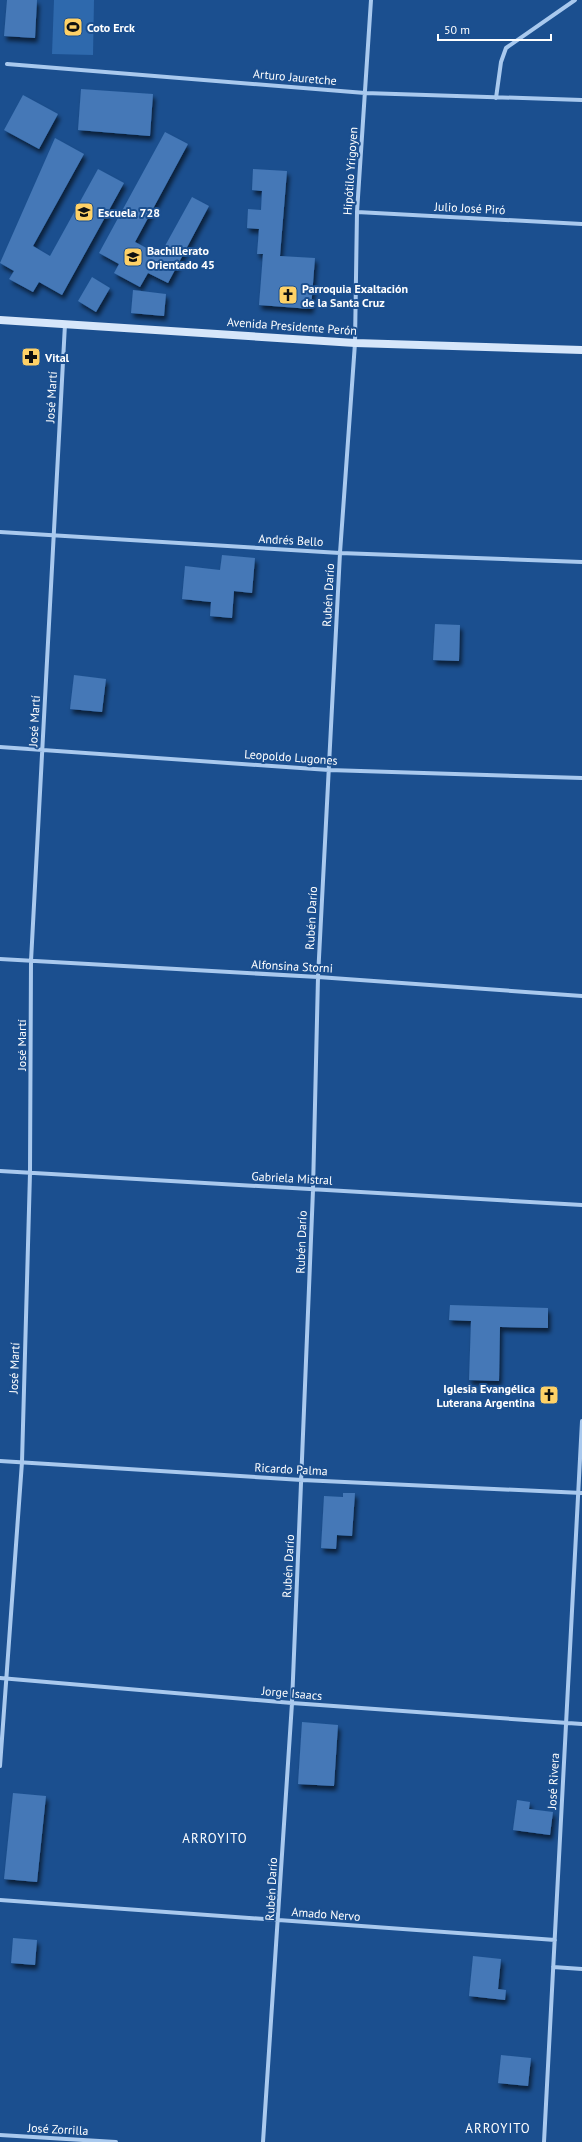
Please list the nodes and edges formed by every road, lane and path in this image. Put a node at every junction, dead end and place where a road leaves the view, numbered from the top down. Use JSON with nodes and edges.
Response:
{"nodes":[{"id":1,"x":372,"y":0,"type":"edge"},
{"id":2,"x":575,"y":0,"type":"edge"},
{"id":3,"x":7,"y":64,"type":"dead end"},
{"id":4,"x":365,"y":93,"type":"junction"},
{"id":5,"x":496,"y":98,"type":"junction"},
{"id":6,"x":582,"y":100,"type":"edge"},
{"id":7,"x":357,"y":212,"type":"junction"},
{"id":8,"x":582,"y":224,"type":"edge"},
{"id":9,"x":0,"y":320,"type":"edge"},
{"id":10,"x":65,"y":323,"type":"junction"},
{"id":11,"x":355,"y":343,"type":"junction"},
{"id":12,"x":582,"y":350,"type":"edge"},
{"id":13,"x":0,"y":532,"type":"edge"},
{"id":14,"x":54,"y":536,"type":"junction"},
{"id":15,"x":340,"y":553,"type":"junction"},
{"id":16,"x":582,"y":562,"type":"edge"},
{"id":17,"x":0,"y":747,"type":"edge"},
{"id":18,"x":42,"y":748,"type":"junction"},
{"id":19,"x":329,"y":770,"type":"junction"},
{"id":20,"x":582,"y":778,"type":"edge"},
{"id":21,"x":0,"y":959,"type":"edge"},
{"id":22,"x":31,"y":961,"type":"junction"},
{"id":23,"x":318,"y":977,"type":"junction"},
{"id":24,"x":582,"y":996,"type":"edge"},
{"id":25,"x":0,"y":1171,"type":"edge"},
{"id":26,"x":30,"y":1173,"type":"junction"},
{"id":27,"x":313,"y":1190,"type":"junction"},
{"id":28,"x":582,"y":1205,"type":"edge"},
{"id":29,"x":582,"y":1421,"type":"edge"},
{"id":30,"x":0,"y":1461,"type":"edge"},
{"id":31,"x":22,"y":1462,"type":"junction"},
{"id":32,"x":302,"y":1480,"type":"junction"},
{"id":33,"x":580,"y":1492,"type":"edge"},
{"id":34,"x":0,"y":1678,"type":"edge"},
{"id":35,"x":6,"y":1679,"type":"junction"},
{"id":36,"x":292,"y":1703,"type":"junction"},
{"id":37,"x":566,"y":1723,"type":"junction"},
{"id":38,"x":582,"y":1724,"type":"edge"},
{"id":39,"x":0,"y":1766,"type":"edge"},
{"id":40,"x":0,"y":1900,"type":"edge"},
{"id":41,"x":279,"y":1920,"type":"junction"},
{"id":42,"x":555,"y":1940,"type":"junction"},
{"id":43,"x":553,"y":1968,"type":"junction"},
{"id":44,"x":582,"y":1969,"type":"edge"},
{"id":45,"x":0,"y":2135,"type":"edge"},
{"id":46,"x":116,"y":2142,"type":"edge"},
{"id":47,"x":263,"y":2142,"type":"edge"},
{"id":48,"x":544,"y":2142,"type":"edge"}],
"edges":[{"from":1,"to":4,"type":"street","name":"Hipótilo Yrigoyen"},
{"from":2,"to":5,"type":"street"},
{"from":3,"to":4,"type":"street","name":"Arturo Jauretche"},
{"from":4,"to":5,"type":"street","name":"Arturo Jauretche"},
{"from":4,"to":7,"type":"street","name":"Hipótilo Yrigoyen"},
{"from":5,"to":6,"type":"street","name":"Arturo Jauretche"},
{"from":7,"to":8,"type":"street","name":"Julio José Piró"},
{"from":7,"to":11,"type":"street","name":"Hipótilo Yrigoyen"},
{"from":9,"to":10,"type":"main road","name":"Avenida Presidente Perón"},
{"from":10,"to":11,"type":"main road","name":"Avenida Presidente Perón"},
{"from":10,"to":14,"type":"street","name":"José Martí"},
{"from":11,"to":12,"type":"main road","name":"Avenida Presidente Perón"},
{"from":11,"to":15,"type":"street","name":"Rubén Darío"},
{"from":13,"to":14,"type":"street","name":"Andrés Bello"},
{"from":14,"to":15,"type":"street","name":"Andrés Bello"},
{"from":14,"to":18,"type":"street","name":"José Martí"},
{"from":15,"to":16,"type":"street","name":"Andrés Bello"},
{"from":15,"to":19,"type":"street","name":"Rubén Darío"},
{"from":17,"to":18,"type":"street","name":"Leopoldo Lugones"},
{"from":18,"to":19,"type":"street","name":"Leopoldo Lugones"},
{"from":18,"to":22,"type":"street","name":"José Martí"},
{"from":19,"to":20,"type":"street","name":"Leopoldo Lugones"},
{"from":19,"to":23,"type":"street","name":"Rubén Darío"},
{"from":21,"to":22,"type":"street","name":"Alfonsina Storni"},
{"from":22,"to":23,"type":"street","name":"Alfonsina Storni"},
{"from":22,"to":26,"type":"street","name":"José Martí"},
{"from":23,"to":24,"type":"street","name":"Alfonsina Storni"},
{"from":23,"to":27,"type":"street","name":"Rubén Darío"},
{"from":25,"to":26,"type":"street","name":"Gabriela Mistral"},
{"from":26,"to":27,"type":"street","name":"Gabriela Mistral"},
{"from":26,"to":31,"type":"street","name":"José Martí"},
{"from":27,"to":28,"type":"street","name":"Gabriela Mistral"},
{"from":27,"to":32,"type":"street","name":"Rubén Darío"},
{"from":29,"to":33,"type":"street","name":"José Rivera"},
{"from":30,"to":31,"type":"street","name":"Ricardo Palma"},
{"from":31,"to":32,"type":"street","name":"Ricardo Palma"},
{"from":31,"to":35,"type":"street","name":"José Martí"},
{"from":32,"to":33,"type":"street","name":"Ricardo Palma"},
{"from":32,"to":36,"type":"street","name":"Rubén Darío"},
{"from":33,"to":37,"type":"street","name":"José Rivera"},
{"from":34,"to":35,"type":"street","name":"Jorge Isaacs"},
{"from":35,"to":36,"type":"street","name":"Jorge Isaacs"},
{"from":35,"to":39,"type":"street","name":"José Martí"},
{"from":36,"to":37,"type":"street","name":"Jorge Isaacs"},
{"from":36,"to":41,"type":"street","name":"Rubén Darío"},
{"from":37,"to":38,"type":"street","name":"Jorge Isaacs"},
{"from":37,"to":42,"type":"street","name":"José Rivera"},
{"from":40,"to":41,"type":"street","name":"Amado Nervo"},
{"from":41,"to":42,"type":"street","name":"Amado Nervo"},
{"from":41,"to":47,"type":"street","name":"Rubén Darío"},
{"from":42,"to":43,"type":"street","name":"José Rivera"},
{"from":43,"to":44,"type":"street"},
{"from":43,"to":48,"type":"street","name":"José Rivera"},
{"from":45,"to":46,"type":"street","name":"José Zorrilla"}]}
